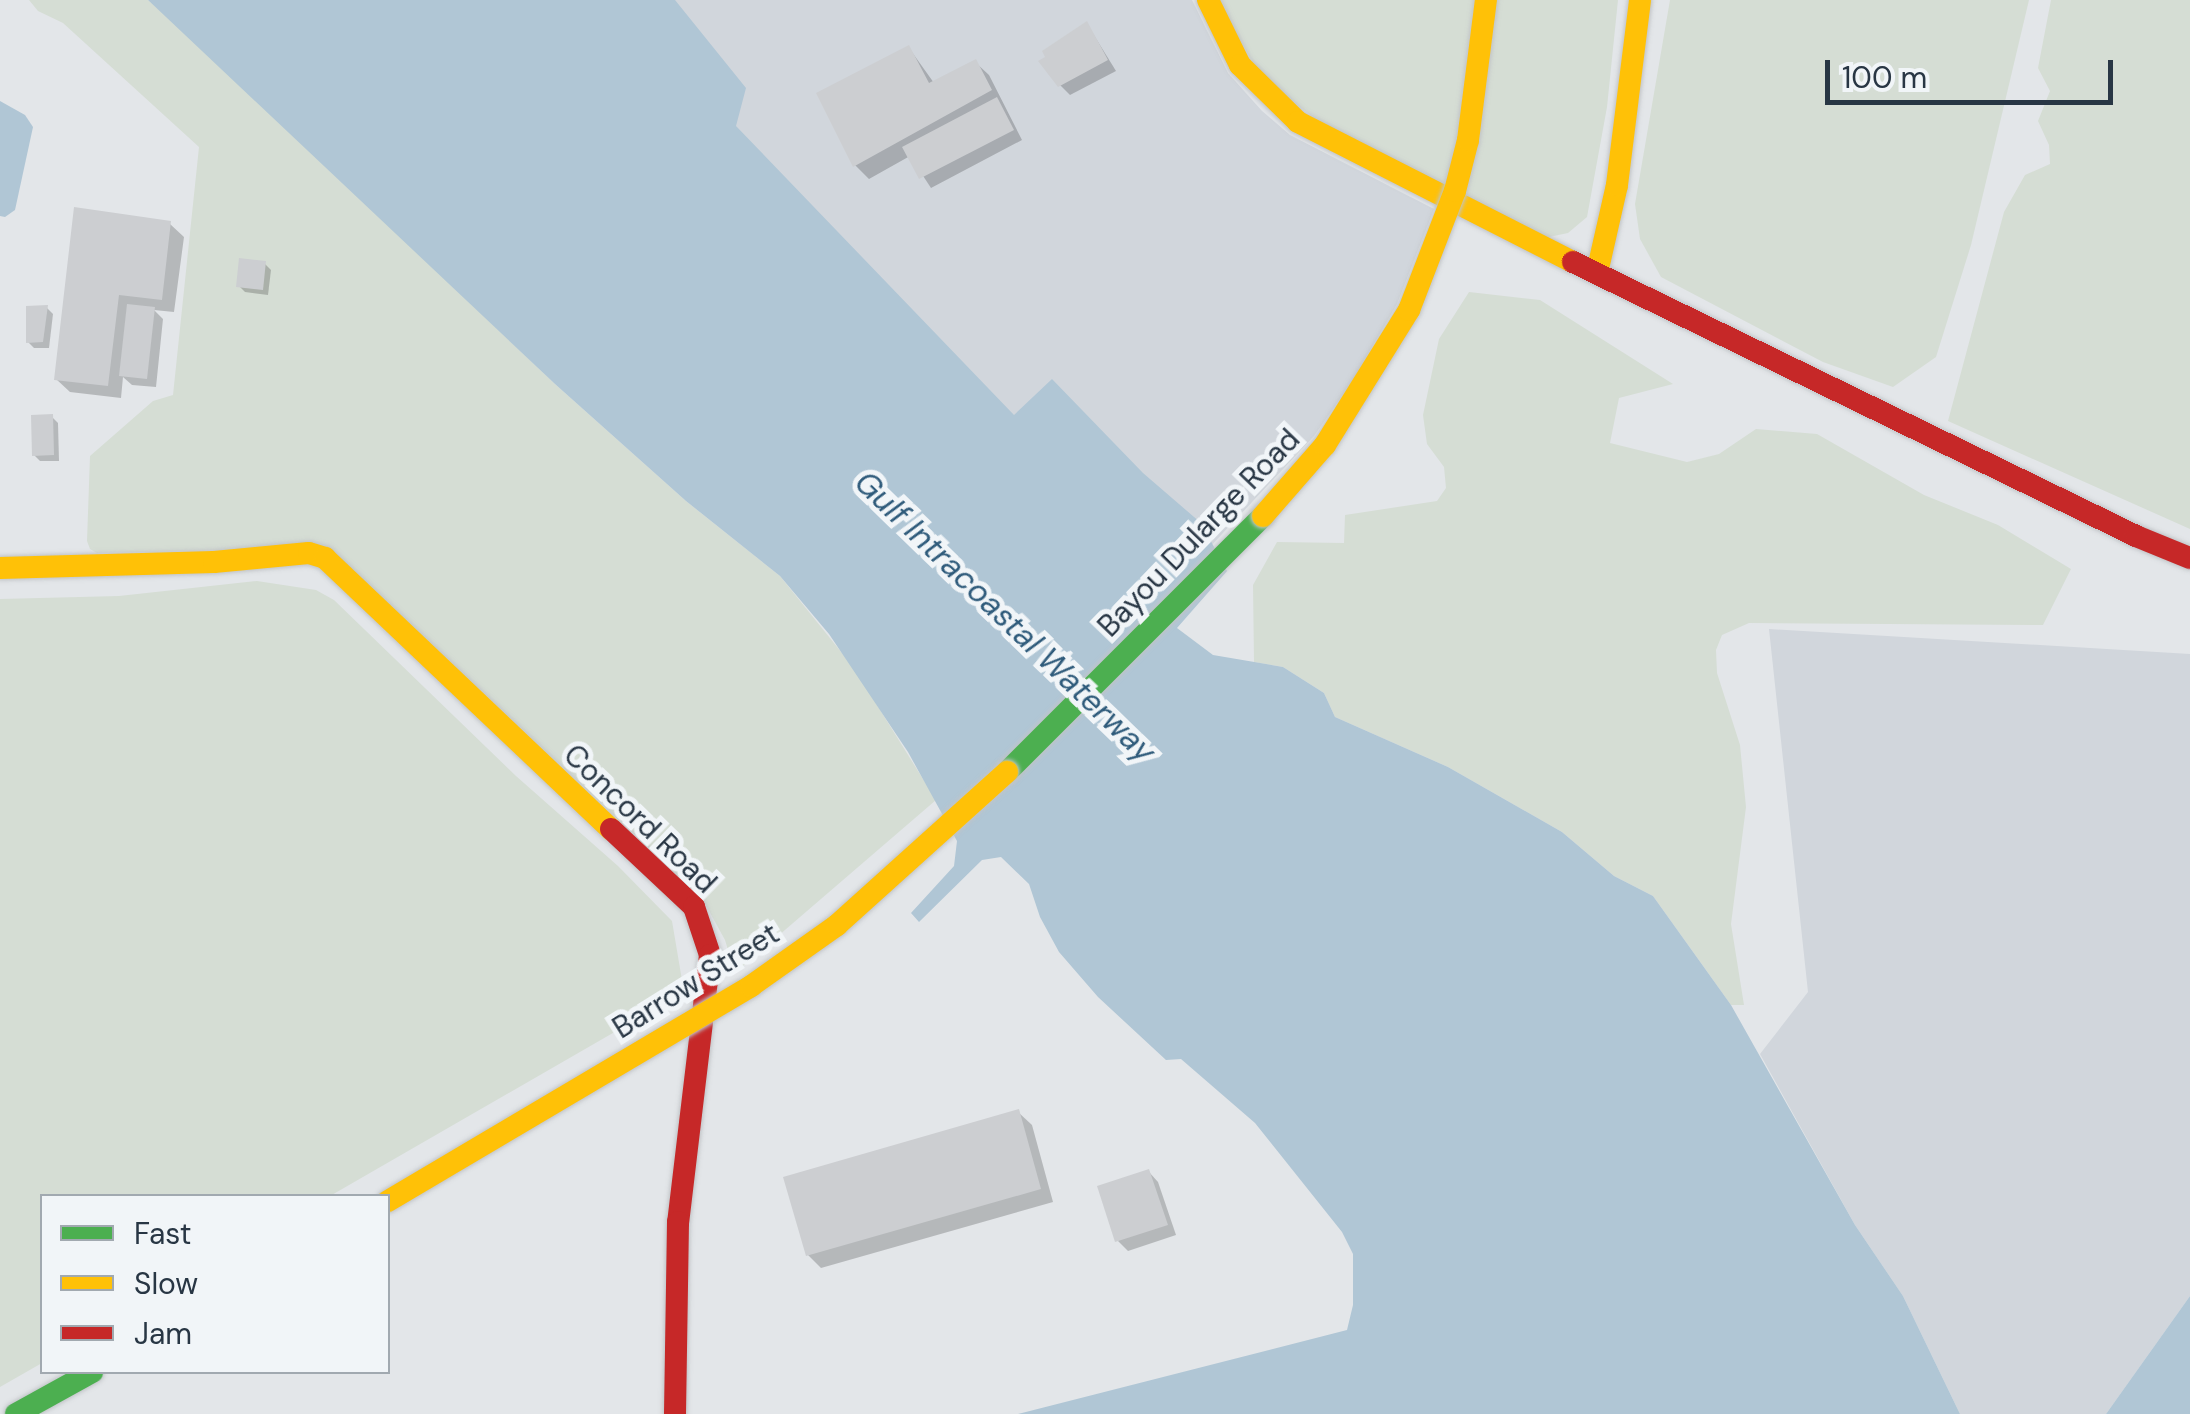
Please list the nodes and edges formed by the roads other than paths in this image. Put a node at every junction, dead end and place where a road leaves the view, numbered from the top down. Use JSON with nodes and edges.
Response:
{"nodes":[{"id":1,"x":1208,"y":0,"type":"edge"},
{"id":2,"x":1486,"y":0,"type":"edge"},
{"id":3,"x":1640,"y":0,"type":"edge"},
{"id":4,"x":1597,"y":273,"type":"junction"},
{"id":5,"x":2190,"y":558,"type":"edge"},
{"id":6,"x":0,"y":568,"type":"edge"},
{"id":7,"x":1008,"y":772,"type":"joint"},
{"id":8,"x":390,"y":1200,"type":"edge"},
{"id":9,"x":88,"y":1374,"type":"edge"},
{"id":10,"x":16,"y":1414,"type":"edge"},
{"id":11,"x":675,"y":1414,"type":"edge"}],
"edges":[{"from":1,"to":4,"type":"main road"},
{"from":2,"to":7,"type":"main road","name":"Bayou Dularge Road","bridge":true},
{"from":3,"to":4,"type":"main road"},
{"from":4,"to":5,"type":"main road"},
{"from":6,"to":11,"type":"main road","name":"Concord Road"},
{"from":7,"to":8,"type":"main road","name":"Barrow Street","bridge":true},
{"from":9,"to":10,"type":"main road"}]}
